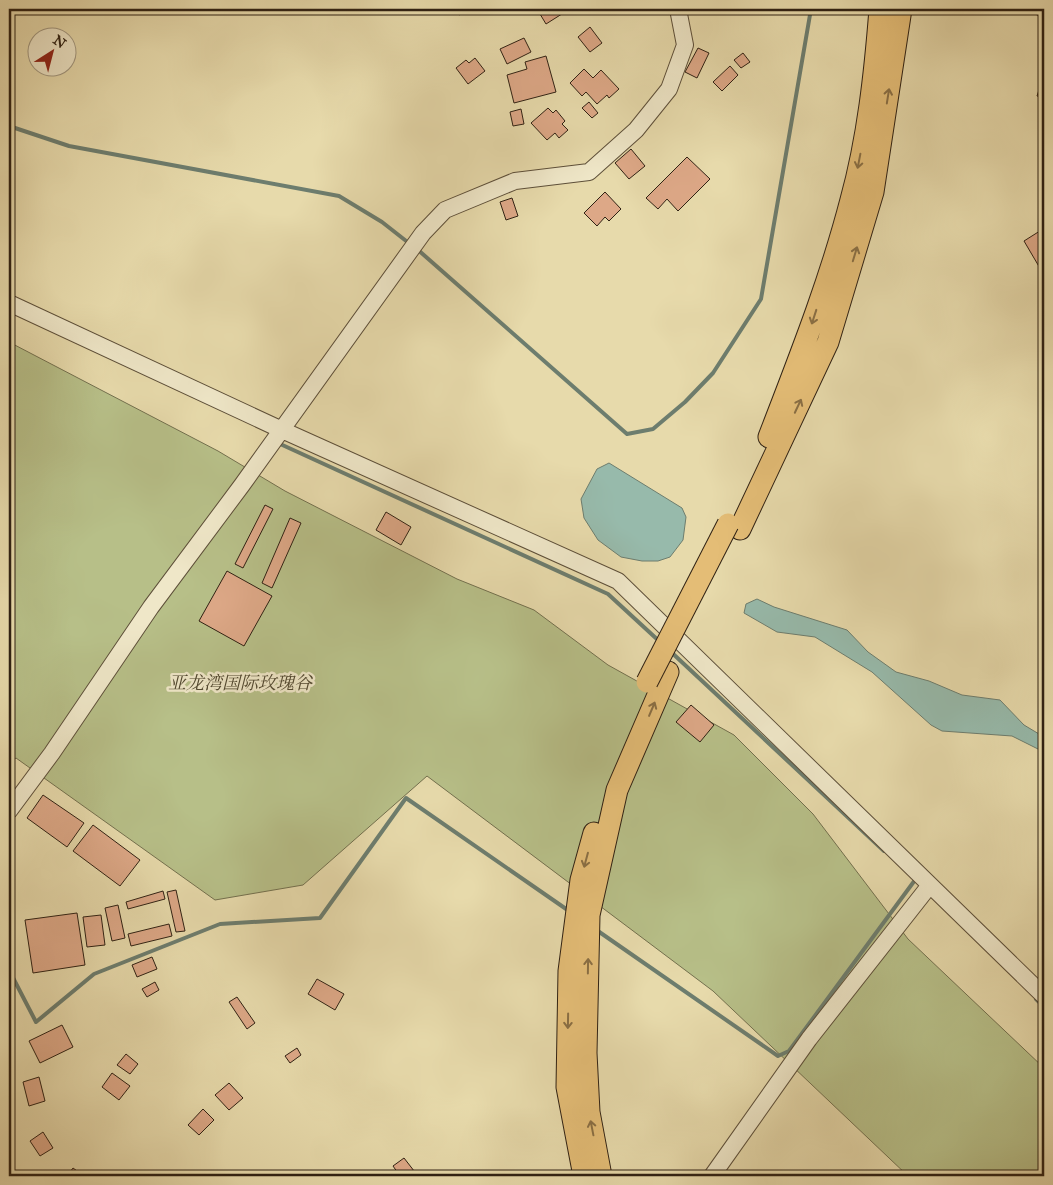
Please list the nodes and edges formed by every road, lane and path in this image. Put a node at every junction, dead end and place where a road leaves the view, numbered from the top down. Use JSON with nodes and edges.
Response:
{"nodes":[{"id":1,"x":678,"y":9,"type":"edge"},
{"id":2,"x":880,"y":9,"type":"edge"},
{"id":3,"x":901,"y":9,"type":"edge"},
{"id":4,"x":9,"y":304,"type":"edge"},
{"id":5,"x":282,"y":430,"type":"junction"},
{"id":6,"x":734,"y":527,"type":"junction"},
{"id":7,"x":9,"y":811,"type":"edge"},
{"id":8,"x":930,"y":885,"type":"junction"},
{"id":9,"x":1044,"y":996,"type":"edge"},
{"id":10,"x":584,"y":1176,"type":"edge"},
{"id":11,"x":601,"y":1176,"type":"edge"},
{"id":12,"x":712,"y":1176,"type":"edge"}],
"edges":[{"from":1,"to":5,"type":"street"},
{"from":2,"to":6,"type":"main road","one_way":true},
{"from":6,"to":3,"type":"main road","one_way":true},
{"from":4,"to":5,"type":"street"},
{"from":5,"to":7,"type":"street"},
{"from":5,"to":8,"type":"street"},
{"from":6,"to":10,"type":"main road","one_way":true,"bridge":true},
{"from":11,"to":6,"type":"main road","one_way":true},
{"from":8,"to":9,"type":"street"},
{"from":8,"to":12,"type":"street"}]}
